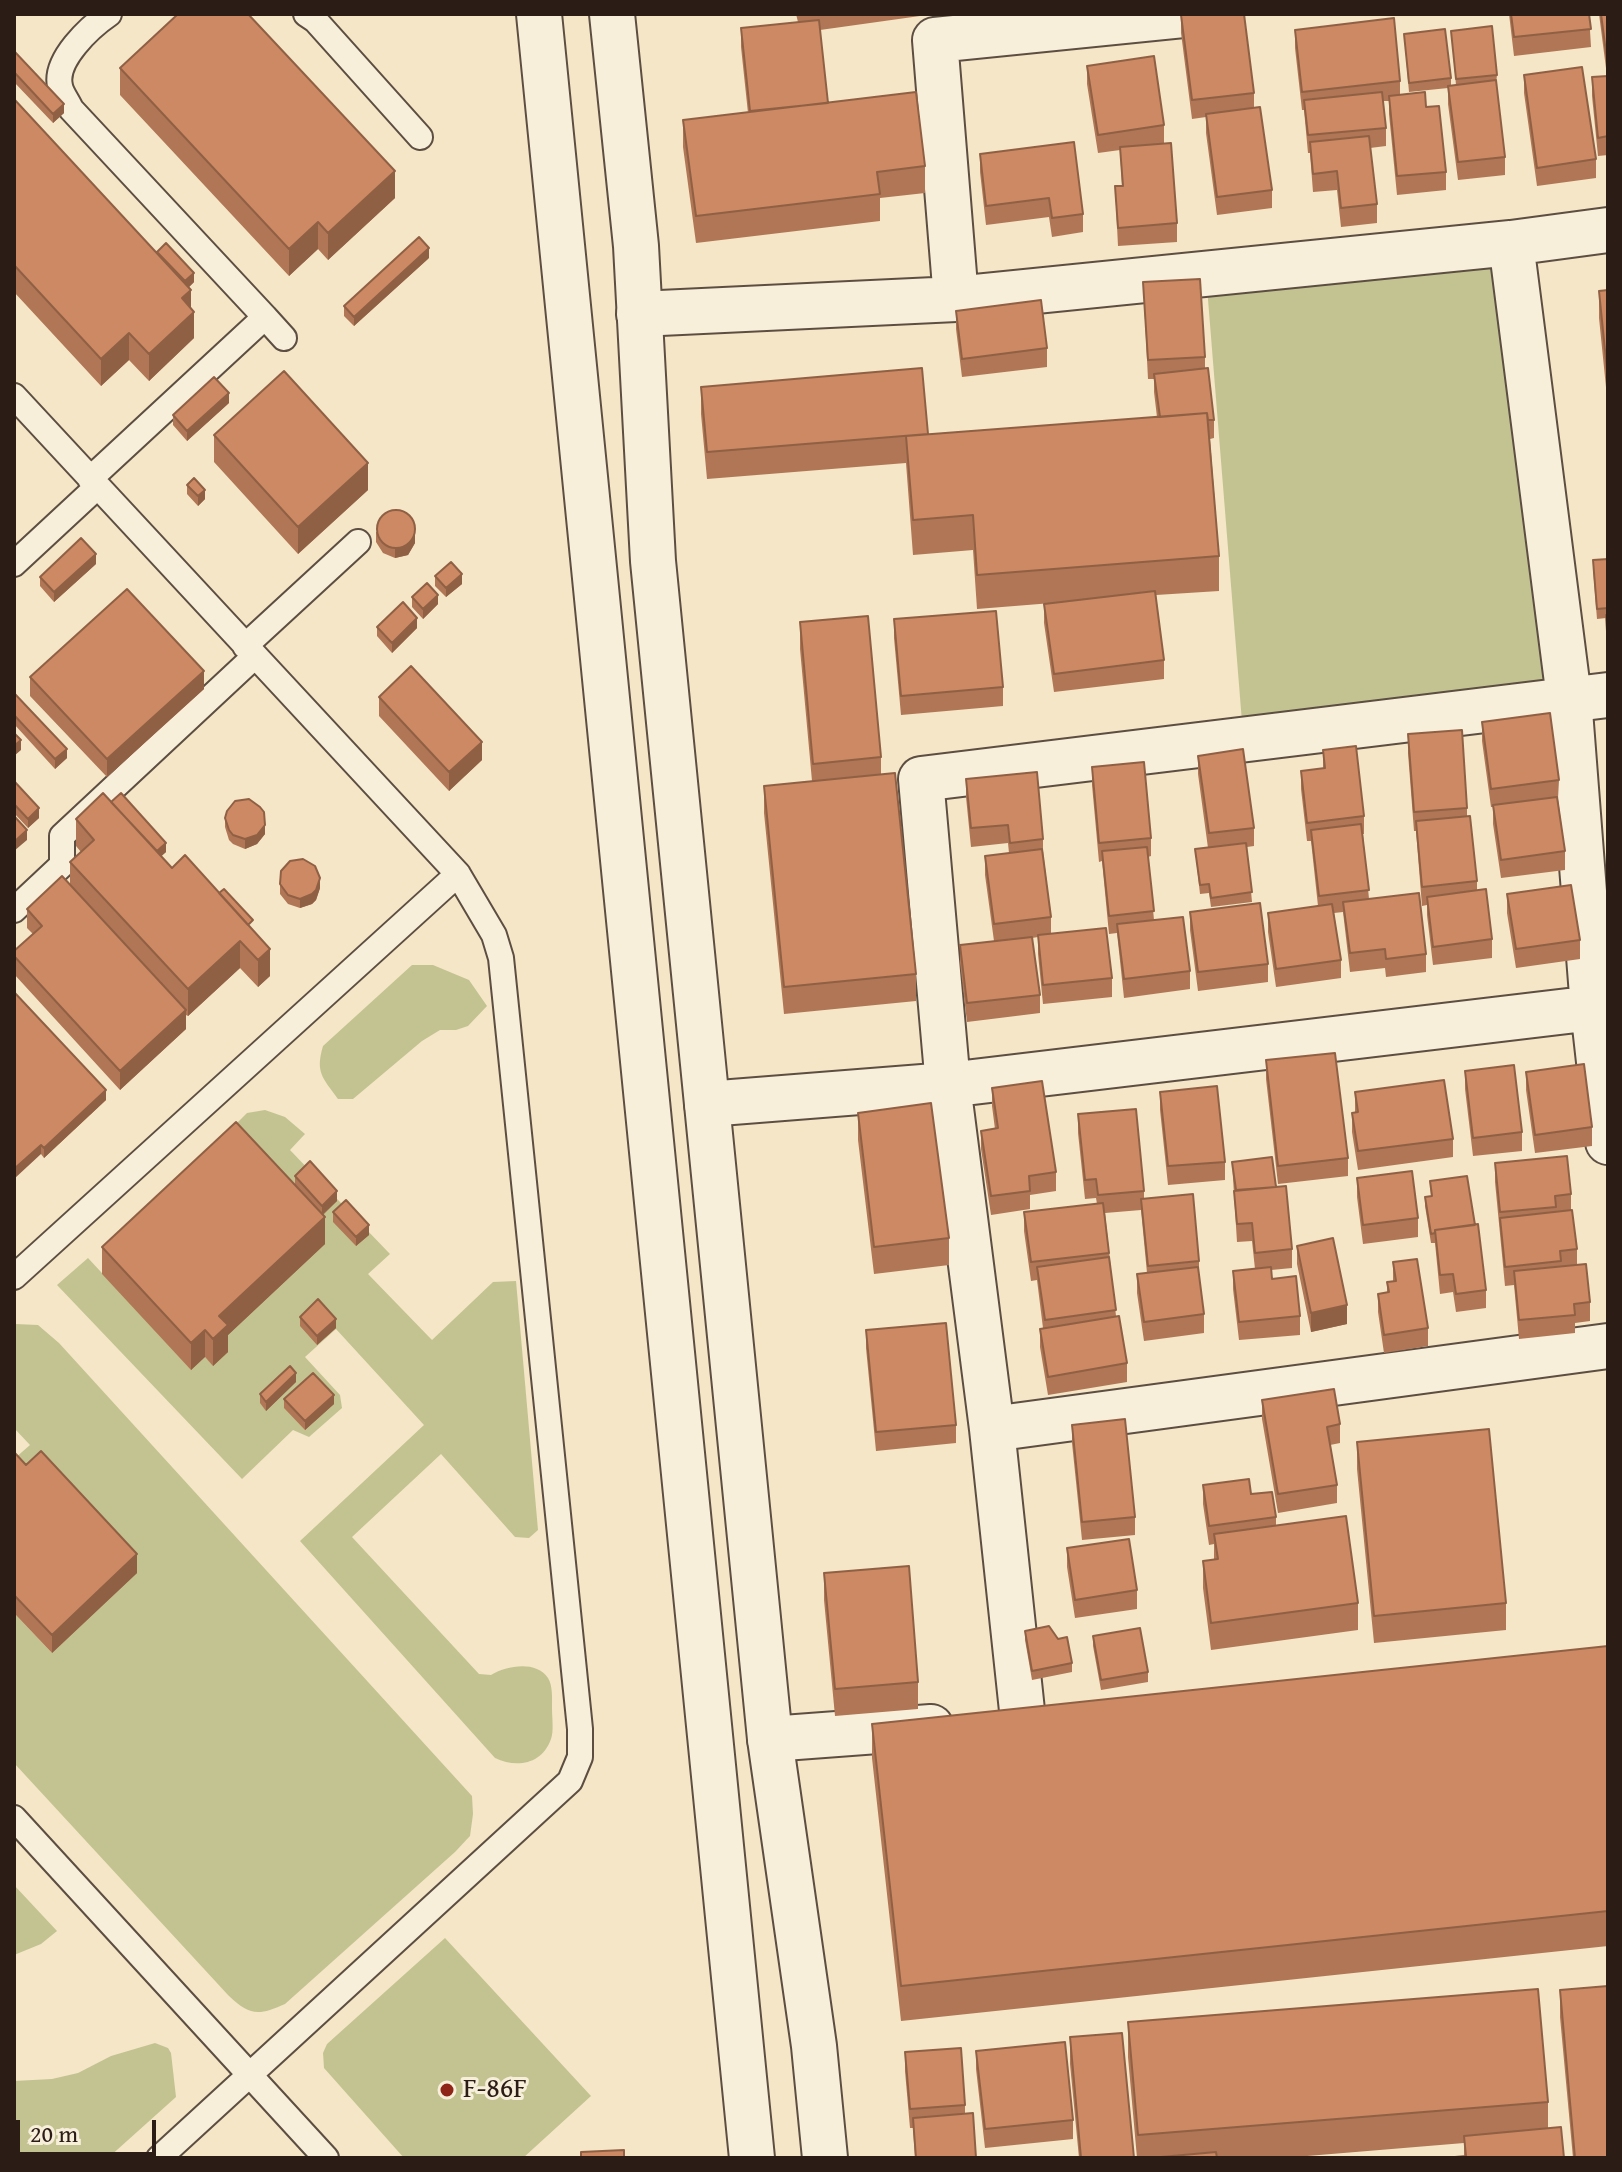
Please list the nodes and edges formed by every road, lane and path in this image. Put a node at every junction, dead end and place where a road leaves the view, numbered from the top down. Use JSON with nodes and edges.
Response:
{"nodes":[{"id":1,"x":109,"y":14,"type":"edge"},
{"id":2,"x":306,"y":14,"type":"edge"},
{"id":3,"x":539,"y":14,"type":"edge"},
{"id":4,"x":612,"y":14,"type":"edge"},
{"id":5,"x":1193,"y":14,"type":"edge"},
{"id":6,"x":420,"y":137,"type":"dead end"},
{"id":7,"x":1608,"y":230,"type":"edge"},
{"id":8,"x":1511,"y":243,"type":"junction"},
{"id":9,"x":956,"y":299,"type":"junction"},
{"id":10,"x":639,"y":314,"type":"junction"},
{"id":11,"x":265,"y":317,"type":"junction"},
{"id":12,"x":284,"y":338,"type":"dead end"},
{"id":13,"x":14,"y":396,"type":"edge"},
{"id":14,"x":94,"y":483,"type":"junction"},
{"id":15,"x":358,"y":542,"type":"dead end"},
{"id":16,"x":14,"y":564,"type":"edge"},
{"id":17,"x":250,"y":651,"type":"junction"},
{"id":18,"x":1588,"y":697,"type":"edge"},
{"id":19,"x":458,"y":874,"type":"junction"},
{"id":20,"x":14,"y":910,"type":"edge"},
{"id":21,"x":1593,"y":1008,"type":"junction"},
{"id":22,"x":948,"y":1085,"type":"junction"},
{"id":23,"x":707,"y":1104,"type":"junction"},
{"id":24,"x":1608,"y":1142,"type":"edge"},
{"id":25,"x":16,"y":1271,"type":"edge"},
{"id":26,"x":1608,"y":1346,"type":"edge"},
{"id":27,"x":992,"y":1429,"type":"junction"},
{"id":28,"x":770,"y":1739,"type":"junction"},
{"id":29,"x":14,"y":1818,"type":"edge"},
{"id":30,"x":250,"y":2075,"type":"junction"},
{"id":31,"x":159,"y":2158,"type":"edge"},
{"id":32,"x":326,"y":2158,"type":"edge"},
{"id":33,"x":752,"y":2158,"type":"edge"},
{"id":34,"x":825,"y":2158,"type":"edge"}],
"edges":[{"from":1,"to":11,"type":"lane"},
{"from":2,"to":6,"type":"lane"},
{"from":3,"to":33,"type":"street"},
{"from":4,"to":10,"type":"street"},
{"from":5,"to":9,"type":"street"},
{"from":7,"to":8,"type":"street"},
{"from":8,"to":9,"type":"street"},
{"from":8,"to":18,"type":"street"},
{"from":9,"to":10,"type":"street"},
{"from":10,"to":23,"type":"street"},
{"from":11,"to":12,"type":"lane"},
{"from":11,"to":14,"type":"lane"},
{"from":13,"to":14,"type":"lane"},
{"from":14,"to":16,"type":"lane"},
{"from":14,"to":17,"type":"lane"},
{"from":15,"to":17,"type":"lane"},
{"from":17,"to":19,"type":"lane"},
{"from":17,"to":20,"type":"lane"},
{"from":18,"to":21,"type":"street"},
{"from":18,"to":22,"type":"street"},
{"from":19,"to":25,"type":"lane"},
{"from":19,"to":30,"type":"lane"},
{"from":21,"to":22,"type":"street"},
{"from":21,"to":24,"type":"street"},
{"from":22,"to":23,"type":"street"},
{"from":22,"to":27,"type":"street"},
{"from":23,"to":28,"type":"street"},
{"from":26,"to":27,"type":"street"},
{"from":27,"to":28,"type":"street"},
{"from":28,"to":34,"type":"street"},
{"from":29,"to":30,"type":"lane"},
{"from":30,"to":31,"type":"lane"},
{"from":30,"to":32,"type":"lane"}]}
